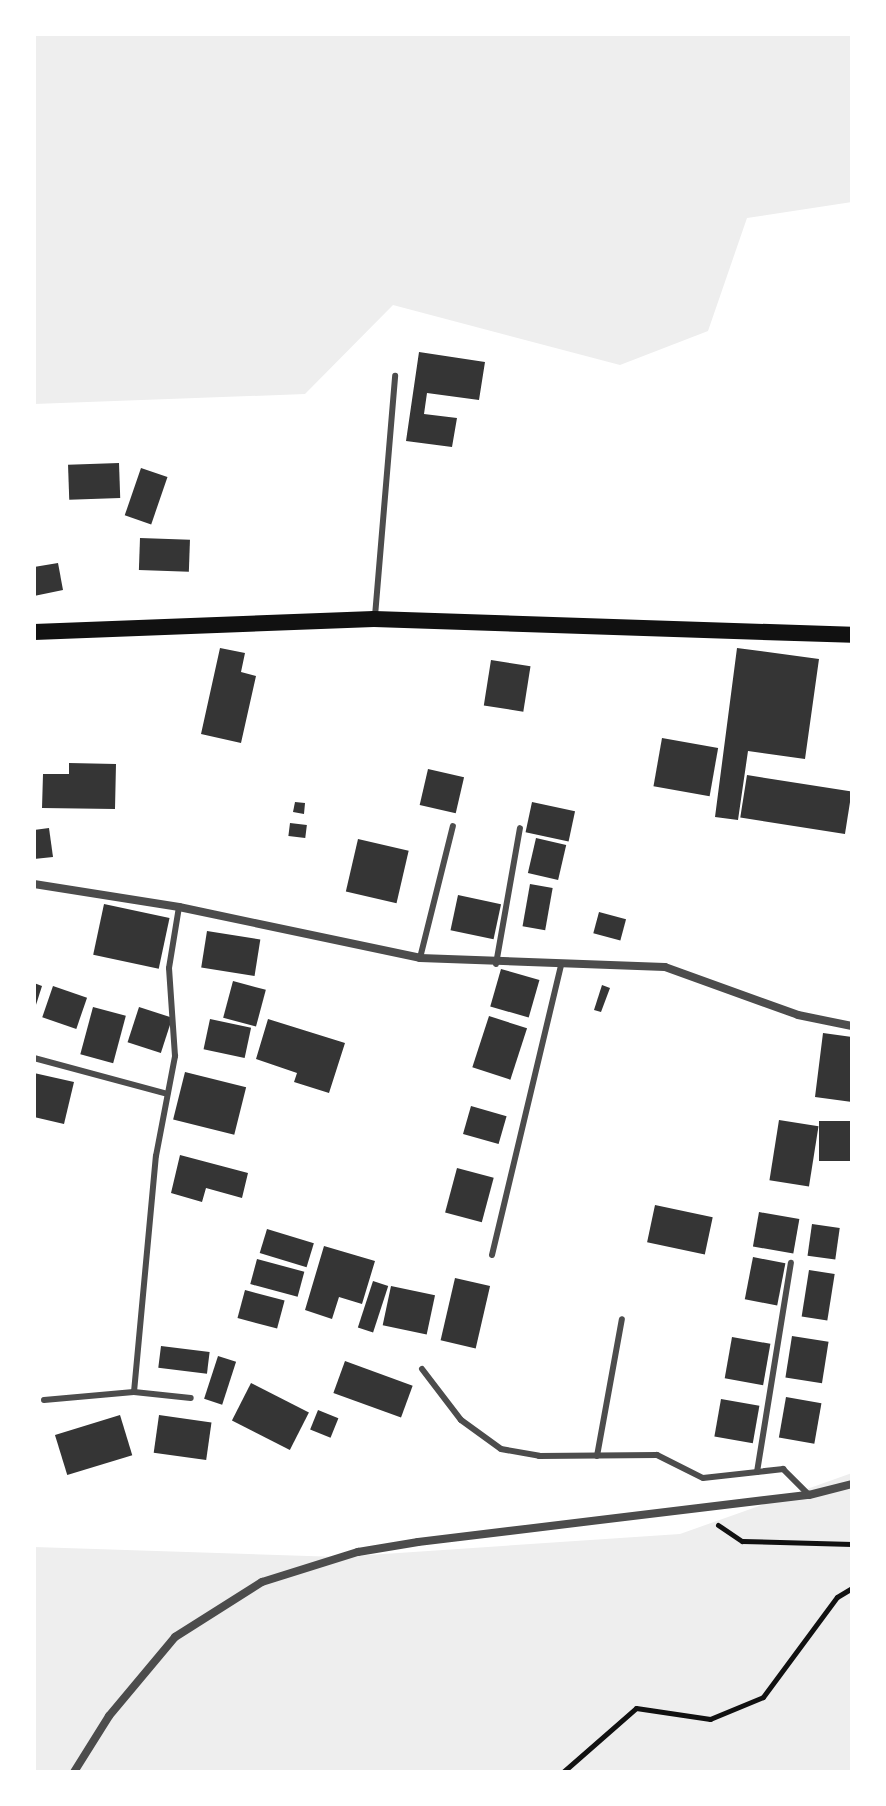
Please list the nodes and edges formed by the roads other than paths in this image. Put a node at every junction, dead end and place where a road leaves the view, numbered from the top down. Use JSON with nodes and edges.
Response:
{"nodes":[{"id":1,"x":395,"y":376,"type":"dead end"},
{"id":2,"x":374,"y":619,"type":"junction"},
{"id":3,"x":34,"y":632,"type":"edge"},
{"id":4,"x":852,"y":635,"type":"edge"},
{"id":5,"x":453,"y":826,"type":"dead end"},
{"id":6,"x":520,"y":828,"type":"dead end"},
{"id":7,"x":34,"y":884,"type":"edge"},
{"id":8,"x":179,"y":907,"type":"junction"},
{"id":9,"x":420,"y":958,"type":"junction"},
{"id":10,"x":496,"y":964,"type":"junction"},
{"id":11,"x":561,"y":966,"type":"junction"},
{"id":12,"x":852,"y":1026,"type":"edge"},
{"id":13,"x":34,"y":1058,"type":"edge"},
{"id":14,"x":167,"y":1094,"type":"junction"},
{"id":15,"x":492,"y":1255,"type":"dead end"},
{"id":16,"x":791,"y":1263,"type":"dead end"},
{"id":17,"x":622,"y":1319,"type":"dead end"},
{"id":18,"x":422,"y":1369,"type":"dead end"},
{"id":19,"x":134,"y":1392,"type":"junction"},
{"id":20,"x":191,"y":1398,"type":"dead end"},
{"id":21,"x":44,"y":1400,"type":"dead end"},
{"id":22,"x":597,"y":1456,"type":"junction"},
{"id":23,"x":757,"y":1472,"type":"junction"},
{"id":24,"x":852,"y":1484,"type":"edge"},
{"id":25,"x":809,"y":1495,"type":"junction"},
{"id":26,"x":74,"y":1772,"type":"edge"}],
"edges":[{"from":1,"to":2,"type":"lane"},
{"from":2,"to":3,"type":"main road"},
{"from":2,"to":4,"type":"main road"},
{"from":5,"to":9,"type":"lane"},
{"from":6,"to":10,"type":"lane"},
{"from":7,"to":8,"type":"street"},
{"from":8,"to":9,"type":"street"},
{"from":8,"to":14,"type":"lane"},
{"from":9,"to":10,"type":"street"},
{"from":10,"to":11,"type":"street"},
{"from":11,"to":12,"type":"street"},
{"from":11,"to":15,"type":"lane"},
{"from":13,"to":14,"type":"lane"},
{"from":14,"to":19,"type":"lane"},
{"from":16,"to":23,"type":"lane"},
{"from":17,"to":22,"type":"lane"},
{"from":18,"to":22,"type":"lane"},
{"from":19,"to":20,"type":"lane"},
{"from":19,"to":21,"type":"lane"},
{"from":22,"to":23,"type":"lane"},
{"from":23,"to":25,"type":"lane"},
{"from":24,"to":25,"type":"street"},
{"from":25,"to":26,"type":"street"}]}
